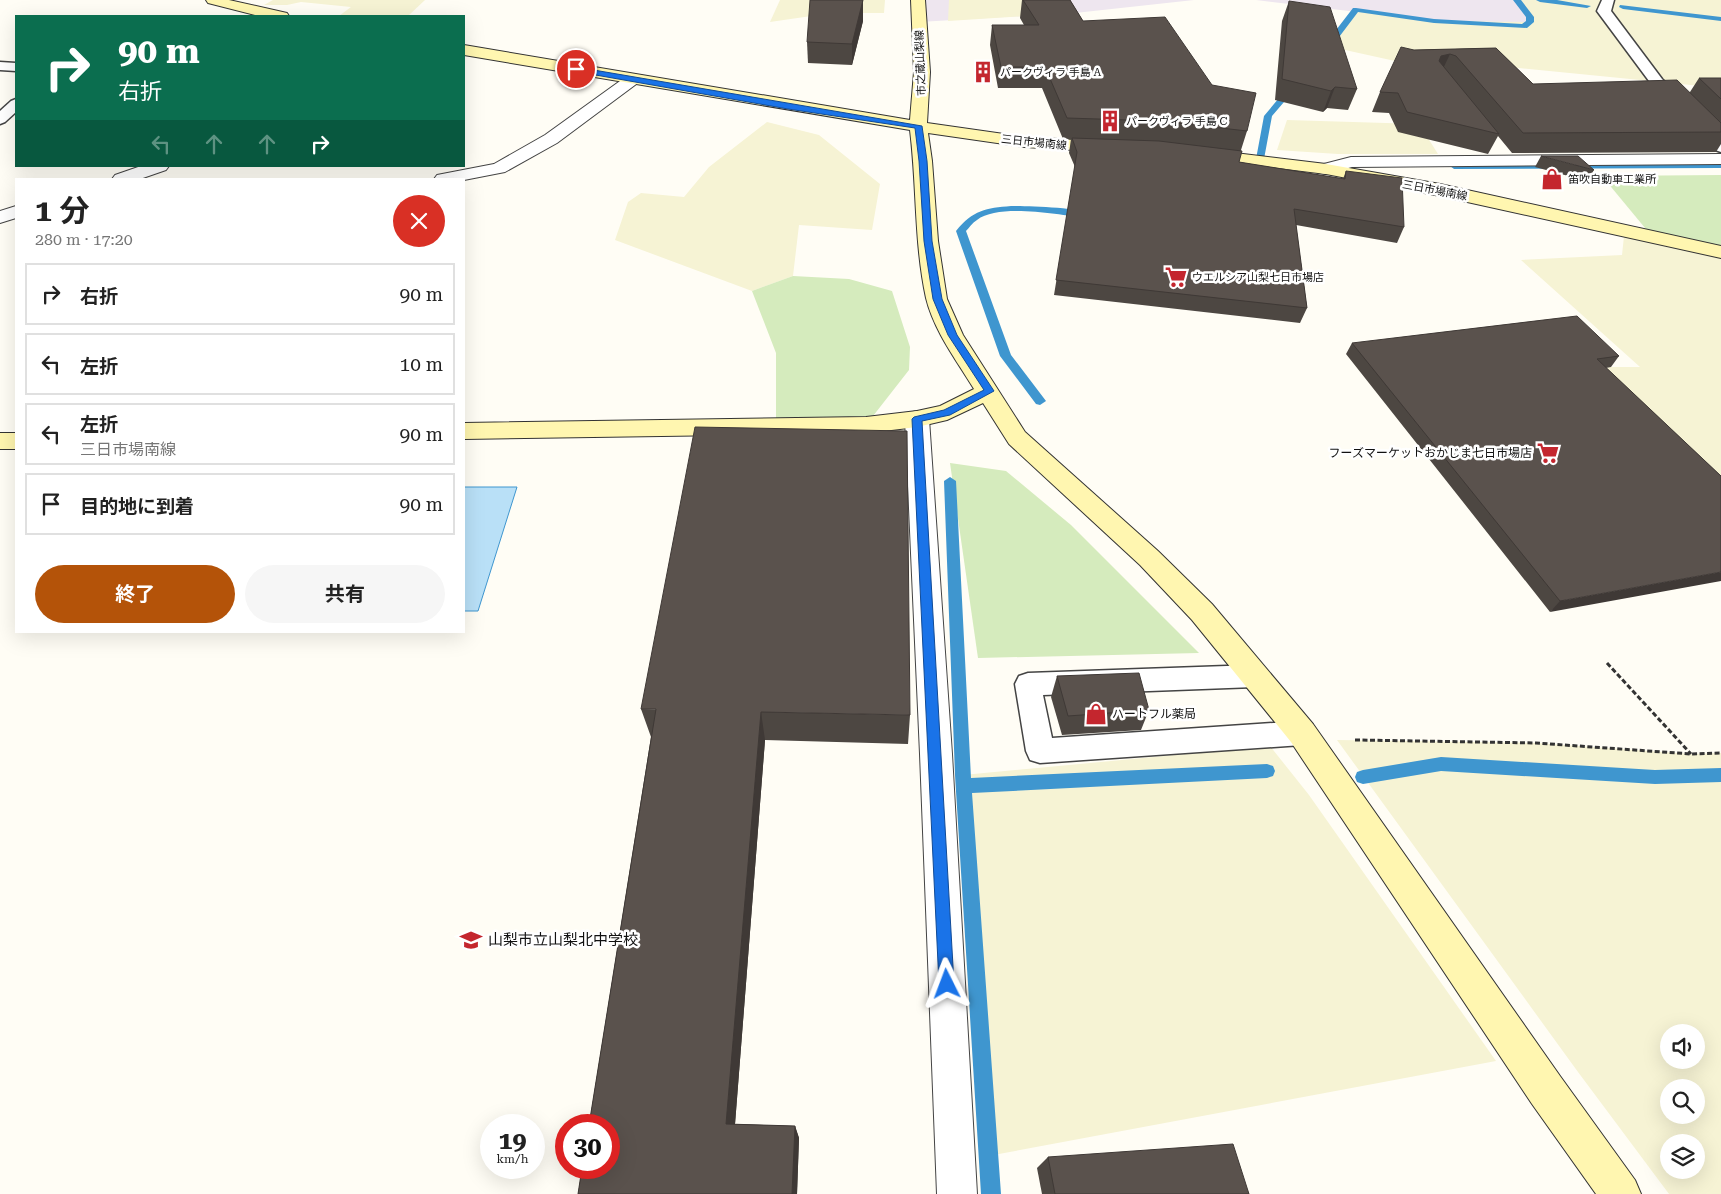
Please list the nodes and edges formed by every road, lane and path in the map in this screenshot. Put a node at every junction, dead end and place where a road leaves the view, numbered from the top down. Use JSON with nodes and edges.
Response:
{"nodes":[{"id":1,"x":213,"y":0,"type":"edge"},
{"id":2,"x":918,"y":0,"type":"edge"},
{"id":3,"x":1608,"y":0,"type":"edge"},
{"id":4,"x":276,"y":15,"type":"edge"},
{"id":5,"x":465,"y":50,"type":"edge"},
{"id":6,"x":0,"y":66,"type":"edge"},
{"id":7,"x":15,"y":67,"type":"edge"},
{"id":8,"x":632,"y":79,"type":"junction"},
{"id":9,"x":15,"y":105,"type":"edge"},
{"id":10,"x":0,"y":118,"type":"edge"},
{"id":11,"x":918,"y":126,"type":"junction"},
{"id":12,"x":1495,"y":147,"type":"edge"},
{"id":13,"x":1721,"y":147,"type":"edge"},
{"id":14,"x":1125,"y":148,"type":"edge"},
{"id":15,"x":1183,"y":152,"type":"edge"},
{"id":16,"x":1721,"y":159,"type":"edge"},
{"id":17,"x":1507,"y":162,"type":"junction"},
{"id":18,"x":157,"y":167,"type":"edge"},
{"id":19,"x":1326,"y":169,"type":"junction"},
{"id":20,"x":124,"y":178,"type":"edge"},
{"id":21,"x":449,"y":178,"type":"edge"},
{"id":22,"x":15,"y":212,"type":"edge"},
{"id":23,"x":0,"y":217,"type":"edge"},
{"id":24,"x":1721,"y":252,"type":"edge"},
{"id":25,"x":989,"y":391,"type":"junction"},
{"id":26,"x":917,"y":419,"type":"junction"},
{"id":27,"x":465,"y":431,"type":"edge"},
{"id":28,"x":0,"y":441,"type":"edge"},
{"id":29,"x":15,"y":441,"type":"edge"},
{"id":30,"x":1607,"y":663,"type":"dead end"},
{"id":31,"x":1255,"y":676,"type":"junction"},
{"id":32,"x":1305,"y":738,"type":"junction"},
{"id":33,"x":1691,"y":754,"type":"junction"},
{"id":34,"x":1721,"y":754,"type":"edge"},
{"id":35,"x":957,"y":1194,"type":"edge"},
{"id":36,"x":1621,"y":1194,"type":"edge"}],
"edges":[{"from":1,"to":4,"type":"main road"},
{"from":2,"to":11,"type":"main road","name":"市之蔵山梨線"},
{"from":3,"to":13,"type":"lane"},
{"from":5,"to":8,"type":"main road","name":"三日市場南線"},
{"from":6,"to":7,"type":"lane"},
{"from":8,"to":11,"type":"main road","name":"三日市場南線"},
{"from":8,"to":21,"type":"street"},
{"from":9,"to":10,"type":"lane"},
{"from":11,"to":14,"type":"main road","name":"三日市場南線"},
{"from":11,"to":25,"type":"main road","name":"市之蔵山梨線"},
{"from":12,"to":17,"type":"street"},
{"from":15,"to":19,"type":"main road","name":"三日市場南線"},
{"from":16,"to":17,"type":"street"},
{"from":17,"to":19,"type":"street"},
{"from":18,"to":20,"type":"street"},
{"from":19,"to":24,"type":"main road","name":"三日市場南線"},
{"from":22,"to":23,"type":"street"},
{"from":25,"to":26,"type":"main road"},
{"from":25,"to":31,"type":"main road","name":"市之蔵山梨線"},
{"from":26,"to":27,"type":"main road"},
{"from":26,"to":35,"type":"street"},
{"from":28,"to":29,"type":"main road"},
{"from":30,"to":33,"type":"path"},
{"from":31,"to":32,"type":"main road","name":"市之蔵山梨線"},
{"from":31,"to":32,"type":"lane"},
{"from":32,"to":33,"type":"path"},
{"from":32,"to":36,"type":"main road","name":"市之蔵山梨線"},
{"from":33,"to":34,"type":"path"}]}
